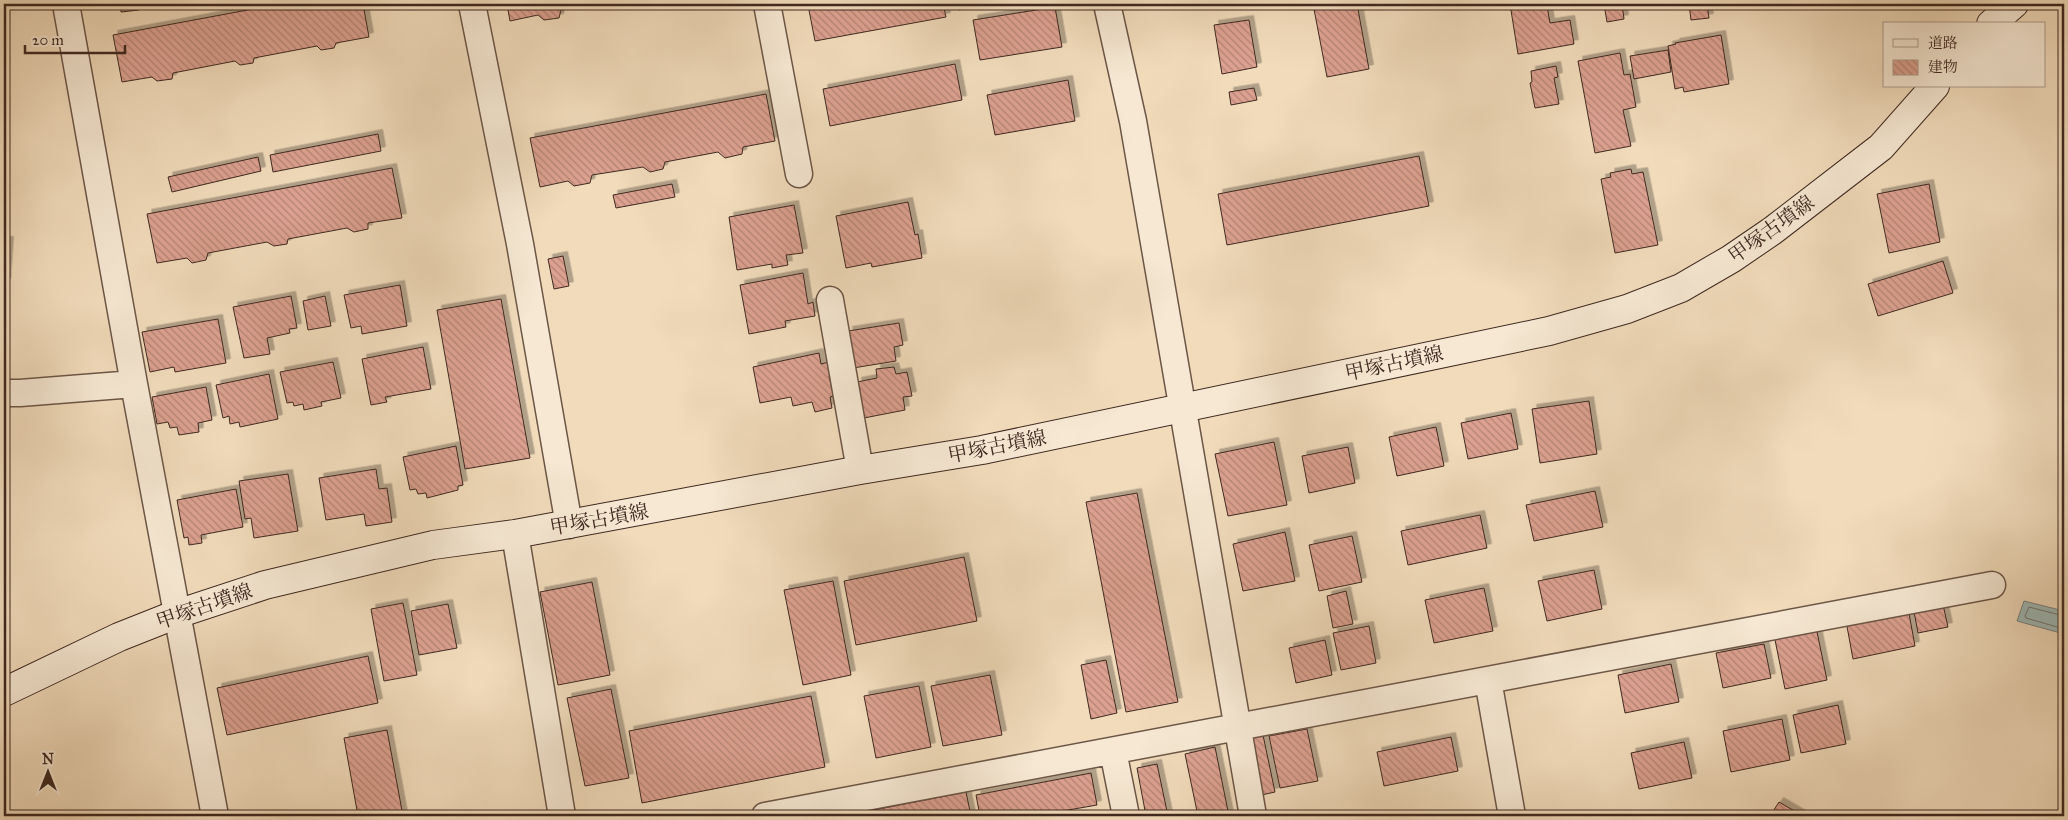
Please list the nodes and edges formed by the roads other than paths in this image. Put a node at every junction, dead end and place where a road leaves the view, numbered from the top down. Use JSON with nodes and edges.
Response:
{"nodes":[{"id":1,"x":66,"y":4,"type":"edge"},
{"id":2,"x":472,"y":4,"type":"edge"},
{"id":3,"x":767,"y":4,"type":"edge"},
{"id":4,"x":1107,"y":4,"type":"edge"},
{"id":5,"x":1933,"y":88,"type":"edge"},
{"id":6,"x":799,"y":174,"type":"dead end"},
{"id":7,"x":830,"y":300,"type":"dead end"},
{"id":8,"x":134,"y":384,"type":"junction"},
{"id":9,"x":4,"y":393,"type":"edge"},
{"id":10,"x":1183,"y":408,"type":"junction"},
{"id":11,"x":860,"y":470,"type":"junction"},
{"id":12,"x":569,"y":525,"type":"junction"},
{"id":13,"x":515,"y":534,"type":"junction"},
{"id":14,"x":1992,"y":584,"type":"dead end"},
{"id":15,"x":177,"y":614,"type":"junction"},
{"id":16,"x":1488,"y":680,"type":"junction"},
{"id":17,"x":4,"y":692,"type":"edge"},
{"id":18,"x":1237,"y":727,"type":"junction"},
{"id":19,"x":1113,"y":751,"type":"junction"},
{"id":20,"x":821,"y":811,"type":"edge"},
{"id":21,"x":215,"y":816,"type":"edge"},
{"id":22,"x":562,"y":816,"type":"edge"},
{"id":23,"x":765,"y":816,"type":"edge"},
{"id":24,"x":1126,"y":816,"type":"edge"},
{"id":25,"x":1253,"y":816,"type":"edge"},
{"id":26,"x":1512,"y":816,"type":"edge"}],
"edges":[{"from":1,"to":8,"type":"street"},
{"from":2,"to":12,"type":"street"},
{"from":3,"to":6,"type":"street"},
{"from":4,"to":10,"type":"street"},
{"from":5,"to":10,"type":"main road","name":"甲塚古墳線"},
{"from":7,"to":11,"type":"street"},
{"from":8,"to":9,"type":"street"},
{"from":8,"to":15,"type":"street"},
{"from":10,"to":11,"type":"main road","name":"甲塚古墳線"},
{"from":10,"to":18,"type":"street"},
{"from":11,"to":12,"type":"main road","name":"甲塚古墳線"},
{"from":12,"to":13,"type":"main road","name":"甲塚古墳線"},
{"from":13,"to":15,"type":"main road","name":"甲塚古墳線"},
{"from":13,"to":22,"type":"street"},
{"from":14,"to":16,"type":"street"},
{"from":15,"to":17,"type":"main road","name":"甲塚古墳線"},
{"from":15,"to":21,"type":"street"},
{"from":16,"to":18,"type":"street"},
{"from":16,"to":26,"type":"street"},
{"from":18,"to":19,"type":"street"},
{"from":18,"to":25,"type":"street"},
{"from":19,"to":20,"type":"street"},
{"from":19,"to":24,"type":"street"},
{"from":20,"to":23,"type":"street"}]}
